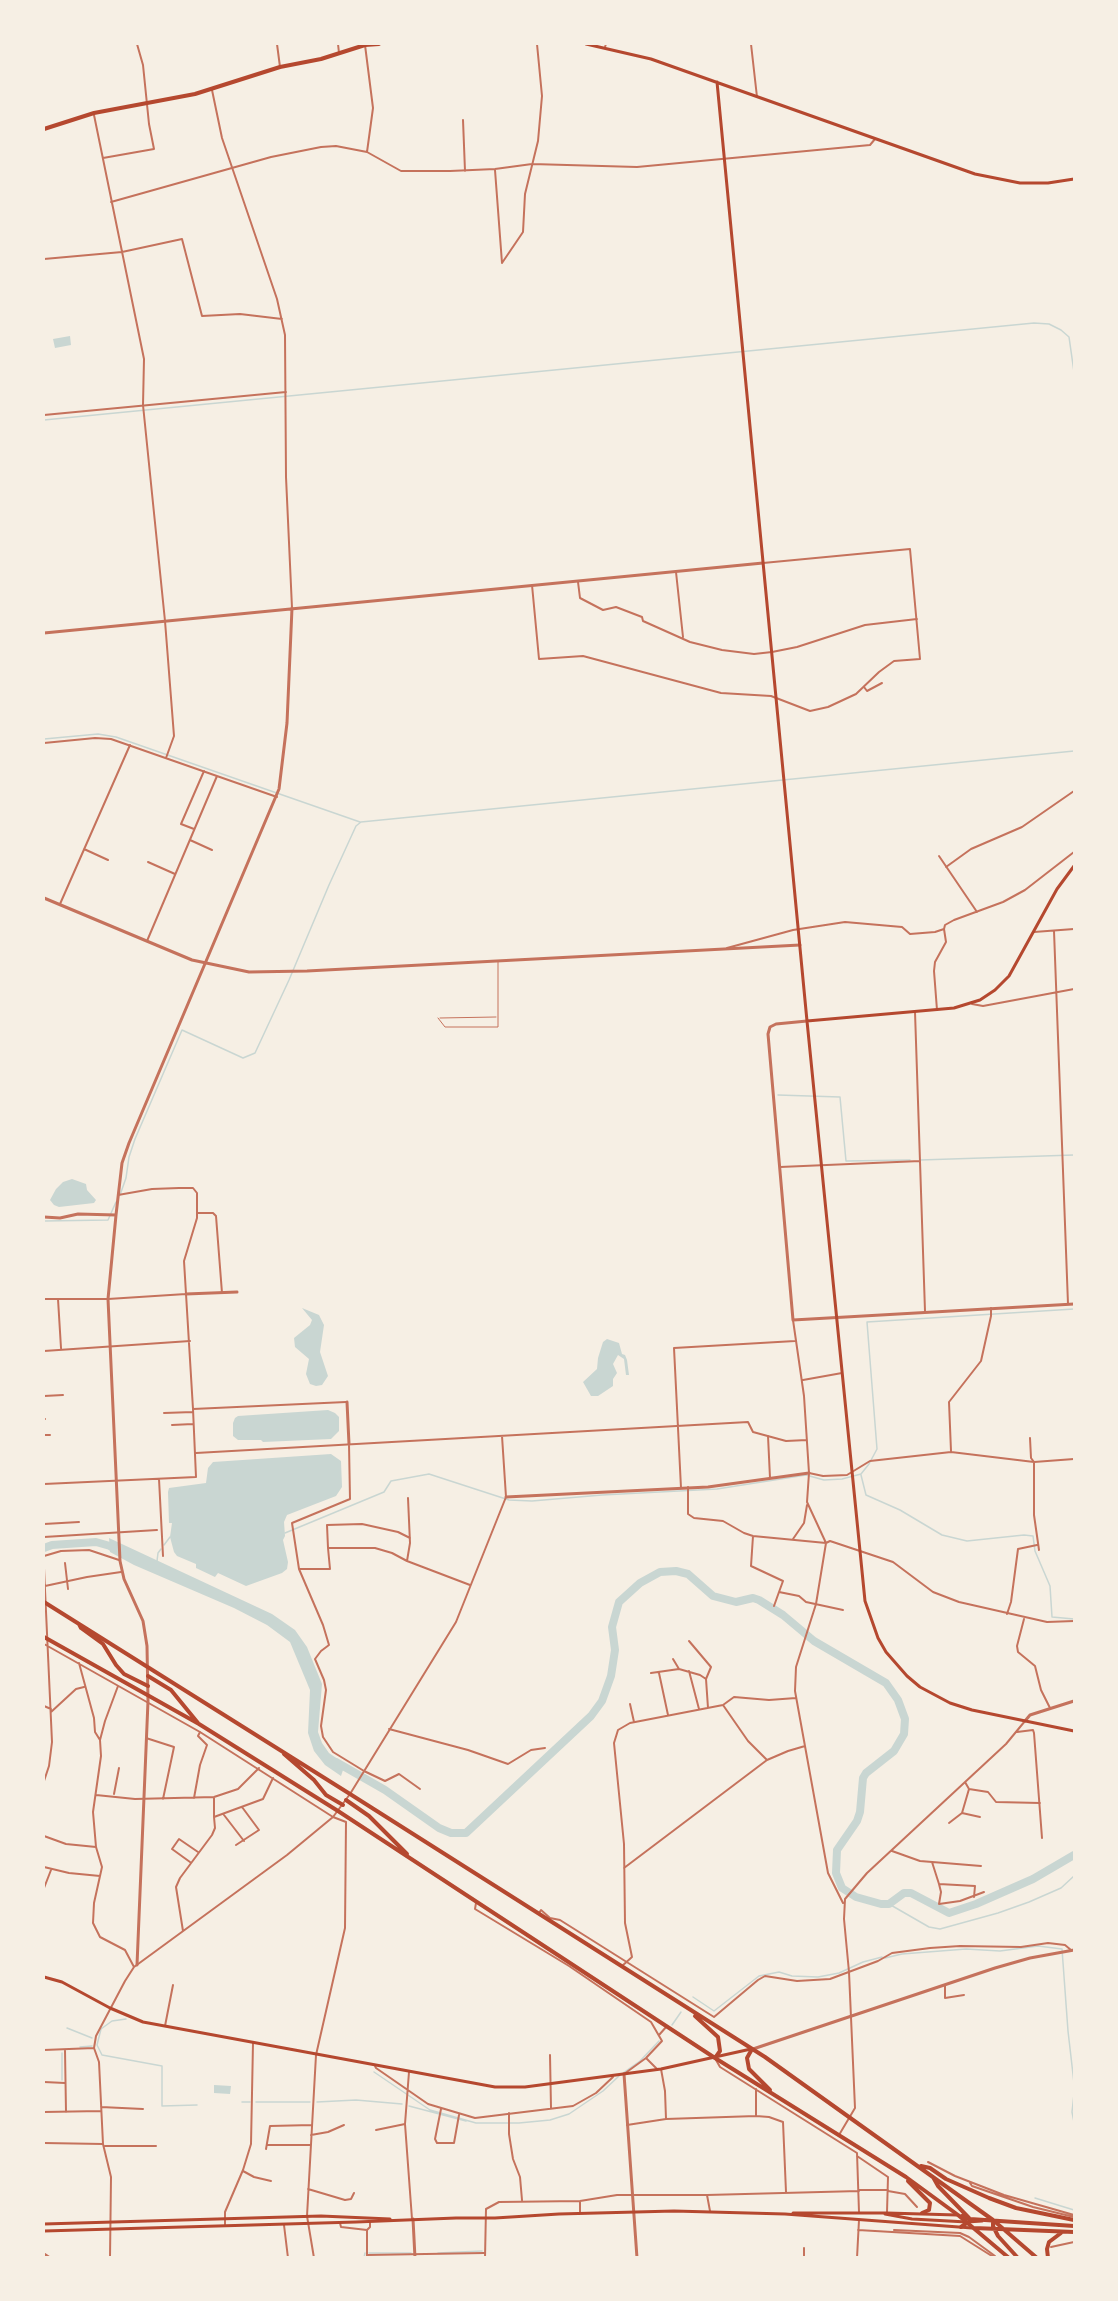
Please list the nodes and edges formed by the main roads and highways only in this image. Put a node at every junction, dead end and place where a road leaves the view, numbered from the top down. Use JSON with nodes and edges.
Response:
{"nodes":[{"id":1,"x":380,"y":44,"type":"edge"},
{"id":2,"x":586,"y":44,"type":"edge"},
{"id":3,"x":605,"y":45,"type":"edge"},
{"id":4,"x":717,"y":82,"type":"junction"},
{"id":5,"x":44,"y":129,"type":"edge"},
{"id":6,"x":1074,"y":179,"type":"edge"},
{"id":7,"x":1074,"y":866,"type":"edge"},
{"id":8,"x":807,"y":1021,"type":"junction"},
{"id":9,"x":44,"y":1603,"type":"edge"},
{"id":10,"x":79,"y":1623,"type":"junction"},
{"id":11,"x":45,"y":1638,"type":"edge"},
{"id":12,"x":148,"y":1676,"type":"road end"},
{"id":13,"x":148,"y":1686,"type":"road end"},
{"id":14,"x":199,"y":1724,"type":"junction"},
{"id":15,"x":1074,"y":1731,"type":"edge"},
{"id":16,"x":282,"y":1751,"type":"junction"},
{"id":17,"x":346,"y":1800,"type":"road end"},
{"id":18,"x":343,"y":1805,"type":"road end"},
{"id":19,"x":414,"y":1861,"type":"junction"},
{"id":20,"x":45,"y":1976,"type":"edge"},
{"id":21,"x":688,"y":2010,"type":"junction"},
{"id":22,"x":752,"y":2049,"type":"junction"},
{"id":23,"x":715,"y":2058,"type":"junction"},
{"id":24,"x":779,"y":2098,"type":"junction"},
{"id":25,"x":917,"y":2165,"type":"junction"},
{"id":26,"x":932,"y":2176,"type":"junction"},
{"id":27,"x":906,"y":2177,"type":"junction"},
{"id":28,"x":877,"y":2212,"type":"junction"},
{"id":29,"x":921,"y":2213,"type":"junction"},
{"id":30,"x":785,"y":2214,"type":"junction"},
{"id":31,"x":958,"y":2215,"type":"junction"},
{"id":32,"x":1074,"y":2217,"type":"edge"},
{"id":33,"x":405,"y":2219,"type":"junction"},
{"id":34,"x":993,"y":2220,"type":"junction"},
{"id":35,"x":968,"y":2221,"type":"junction"},
{"id":36,"x":44,"y":2224,"type":"edge"},
{"id":37,"x":1074,"y":2226,"type":"edge"},
{"id":38,"x":961,"y":2227,"type":"junction"},
{"id":39,"x":974,"y":2228,"type":"junction"},
{"id":40,"x":994,"y":2229,"type":"junction"},
{"id":41,"x":44,"y":2230,"type":"edge"},
{"id":42,"x":1004,"y":2230,"type":"junction"},
{"id":43,"x":1068,"y":2232,"type":"junction"},
{"id":44,"x":1074,"y":2232,"type":"edge"},
{"id":45,"x":1009,"y":2258,"type":"edge"},
{"id":46,"x":1018,"y":2258,"type":"edge"},
{"id":47,"x":1036,"y":2258,"type":"edge"},
{"id":48,"x":1048,"y":2258,"type":"edge"}],
"edges":[{"from":1,"to":5,"type":"main road"},
{"from":2,"to":3,"type":"main road"},
{"from":3,"to":4,"type":"main road"},
{"from":4,"to":6,"type":"main road"},
{"from":4,"to":8,"type":"main road"},
{"from":7,"to":8,"type":"main road"},
{"from":8,"to":15,"type":"main road"},
{"from":9,"to":10,"type":"main road"},
{"from":10,"to":13,"type":"main road"},
{"from":10,"to":16,"type":"main road"},
{"from":11,"to":14,"type":"main road"},
{"from":12,"to":14,"type":"main road"},
{"from":14,"to":19,"type":"main road"},
{"from":16,"to":18,"type":"main road"},
{"from":16,"to":21,"type":"main road"},
{"from":17,"to":19,"type":"main road"},
{"from":19,"to":23,"type":"main road"},
{"from":20,"to":23,"type":"main road"},
{"from":21,"to":22,"type":"main road"},
{"from":21,"to":23,"type":"main road"},
{"from":22,"to":23,"type":"main road"},
{"from":22,"to":24,"type":"main road"},
{"from":22,"to":25,"type":"main road"},
{"from":23,"to":24,"type":"main road"},
{"from":24,"to":27,"type":"main road"},
{"from":25,"to":26,"type":"main road"},
{"from":25,"to":32,"type":"main road"},
{"from":26,"to":34,"type":"main road"},
{"from":26,"to":35,"type":"main road"},
{"from":27,"to":29,"type":"main road"},
{"from":27,"to":31,"type":"main road"},
{"from":28,"to":29,"type":"main road"},
{"from":28,"to":30,"type":"main road"},
{"from":28,"to":35,"type":"main road"},
{"from":29,"to":31,"type":"main road"},
{"from":30,"to":33,"type":"main road"},
{"from":30,"to":38,"type":"main road"},
{"from":31,"to":35,"type":"main road"},
{"from":33,"to":36,"type":"main road"},
{"from":33,"to":41,"type":"main road"},
{"from":34,"to":35,"type":"main road"},
{"from":34,"to":37,"type":"main road"},
{"from":34,"to":40,"type":"main road"},
{"from":34,"to":42,"type":"main road"},
{"from":35,"to":38,"type":"main road"},
{"from":35,"to":39,"type":"main road"},
{"from":38,"to":39,"type":"main road"},
{"from":39,"to":40,"type":"main road"},
{"from":39,"to":45,"type":"main road"},
{"from":40,"to":42,"type":"main road"},
{"from":40,"to":46,"type":"main road"},
{"from":42,"to":43,"type":"main road"},
{"from":42,"to":47,"type":"main road"},
{"from":43,"to":44,"type":"main road"},
{"from":43,"to":48,"type":"main road"}]}
